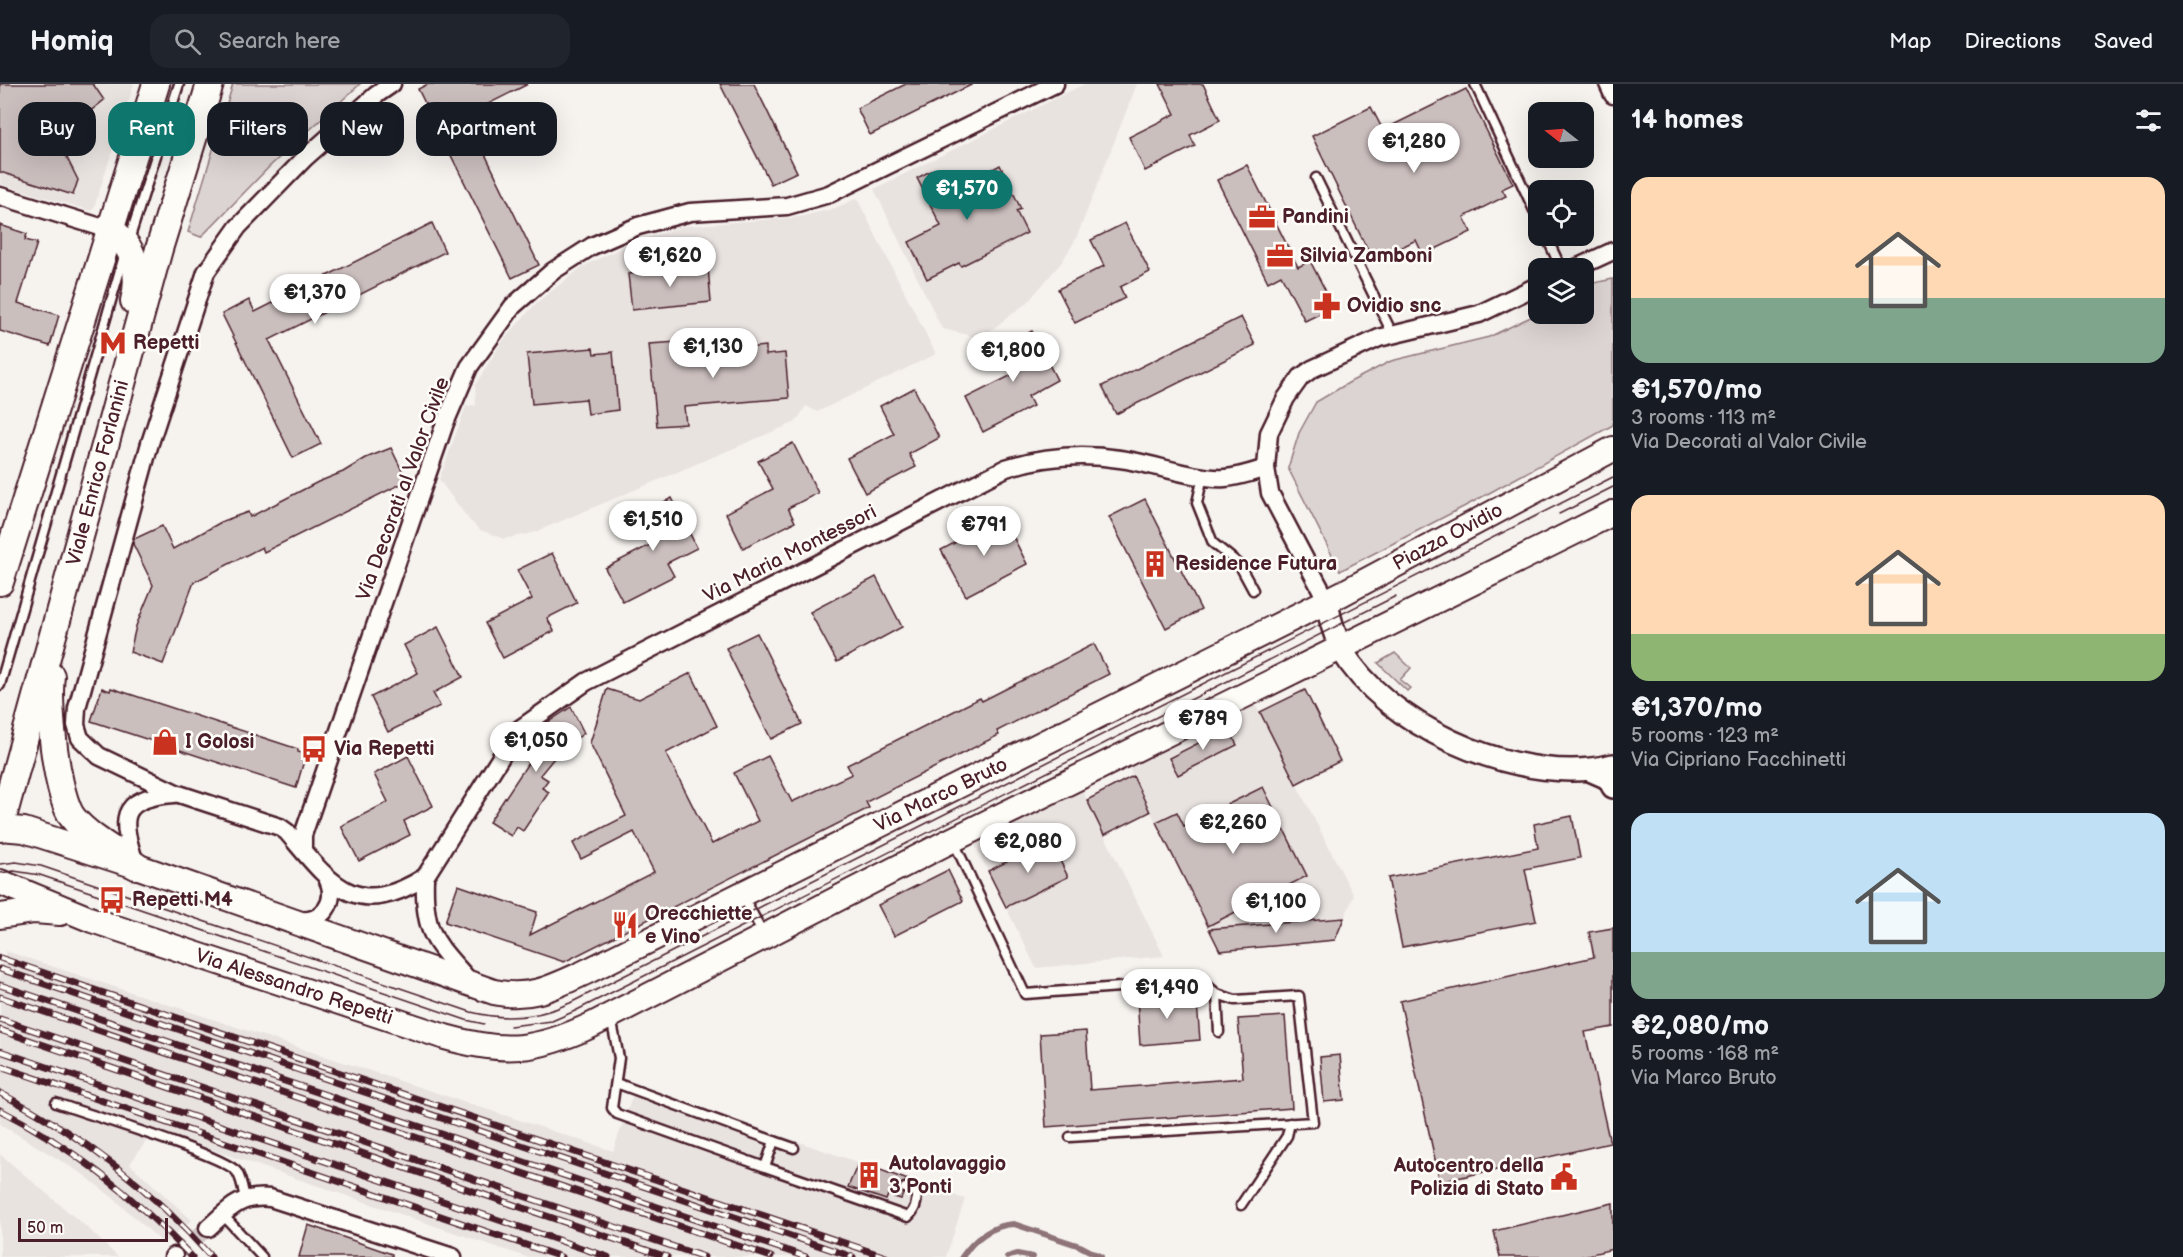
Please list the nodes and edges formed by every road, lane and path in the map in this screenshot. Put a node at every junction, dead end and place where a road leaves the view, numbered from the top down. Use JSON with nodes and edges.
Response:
{"nodes":[{"id":1,"x":156,"y":84,"type":"edge"},
{"id":2,"x":179,"y":84,"type":"edge"},
{"id":3,"x":210,"y":84,"type":"edge"},
{"id":4,"x":393,"y":84,"type":"edge"},
{"id":5,"x":1054,"y":84,"type":"edge"},
{"id":6,"x":1475,"y":84,"type":"edge"},
{"id":7,"x":1608,"y":84,"type":"edge"},
{"id":8,"x":1613,"y":95,"type":"edge"},
{"id":9,"x":1317,"y":178,"type":"dead end"},
{"id":10,"x":0,"y":196,"type":"edge"},
{"id":11,"x":1528,"y":197,"type":"edge"},
{"id":12,"x":118,"y":238,"type":"junction"},
{"id":13,"x":1613,"y":250,"type":"edge"},
{"id":14,"x":1594,"y":260,"type":"edge"},
{"id":15,"x":1613,"y":262,"type":"edge"},
{"id":16,"x":1594,"y":265,"type":"edge"},
{"id":17,"x":1528,"y":290,"type":"edge"},
{"id":18,"x":1393,"y":335,"type":"junction"},
{"id":19,"x":113,"y":417,"type":"junction"},
{"id":20,"x":1613,"y":449,"type":"edge"},
{"id":21,"x":1266,"y":468,"type":"junction"},
{"id":22,"x":1203,"y":476,"type":"junction"},
{"id":23,"x":1613,"y":513,"type":"edge"},
{"id":24,"x":0,"y":582,"type":"edge"},
{"id":25,"x":1253,"y":590,"type":"dead end"},
{"id":26,"x":63,"y":599,"type":"junction"},
{"id":27,"x":1327,"y":601,"type":"junction"},
{"id":28,"x":1342,"y":648,"type":"junction"},
{"id":29,"x":0,"y":685,"type":"edge"},
{"id":30,"x":26,"y":732,"type":"junction"},
{"id":31,"x":0,"y":751,"type":"edge"},
{"id":32,"x":1613,"y":765,"type":"edge"},
{"id":33,"x":1592,"y":771,"type":"junction"},
{"id":34,"x":1613,"y":787,"type":"edge"},
{"id":35,"x":176,"y":794,"type":"junction"},
{"id":36,"x":0,"y":828,"type":"edge"},
{"id":37,"x":953,"y":840,"type":"junction"},
{"id":38,"x":306,"y":854,"type":"junction"},
{"id":39,"x":136,"y":866,"type":"junction"},
{"id":40,"x":327,"y":878,"type":"junction"},
{"id":41,"x":425,"y":878,"type":"junction"},
{"id":42,"x":0,"y":882,"type":"edge"},
{"id":43,"x":742,"y":893,"type":"junction"},
{"id":44,"x":0,"y":916,"type":"edge"},
{"id":45,"x":287,"y":919,"type":"junction"},
{"id":46,"x":93,"y":920,"type":"junction"},
{"id":47,"x":765,"y":936,"type":"junction"},
{"id":48,"x":472,"y":984,"type":"junction"},
{"id":49,"x":1217,"y":994,"type":"junction"},
{"id":50,"x":602,"y":1020,"type":"junction"},
{"id":51,"x":1219,"y":1032,"type":"dead end"},
{"id":52,"x":616,"y":1083,"type":"junction"},
{"id":53,"x":56,"y":1103,"type":"dead end"},
{"id":54,"x":1290,"y":1123,"type":"junction"},
{"id":55,"x":1070,"y":1137,"type":"dead end"},
{"id":56,"x":774,"y":1141,"type":"junction"},
{"id":57,"x":794,"y":1148,"type":"dead end"},
{"id":58,"x":765,"y":1167,"type":"junction"},
{"id":59,"x":905,"y":1188,"type":"dead end"},
{"id":60,"x":245,"y":1199,"type":"junction"},
{"id":61,"x":1241,"y":1206,"type":"dead end"},
{"id":62,"x":223,"y":1215,"type":"junction"},
{"id":63,"x":208,"y":1228,"type":"tunnel mouth"},
{"id":64,"x":262,"y":1257,"type":"edge"},
{"id":65,"x":453,"y":1257,"type":"edge"}],
"edges":[{"from":1,"to":12,"type":"main road","name":"Viale Enrico Forlanini"},
{"from":2,"to":12,"type":"lane","name":"Viale Enrico Forlanini"},
{"from":3,"to":19,"type":"main road","name":"Viale Enrico Forlanini"},
{"from":4,"to":35,"type":"street"},
{"from":5,"to":38,"type":"street","name":"Via Decorati al Valor Civile"},
{"from":6,"to":11,"type":"lane"},
{"from":7,"to":8,"type":"street"},
{"from":9,"to":18,"type":"lane"},
{"from":10,"to":12,"type":"street"},
{"from":12,"to":19,"type":"main road"},
{"from":12,"to":24,"type":"main road","name":"Viale Enrico Forlanini"},
{"from":12,"to":29,"type":"lane","name":"Viale Enrico Forlanini"},
{"from":13,"to":14,"type":"street"},
{"from":15,"to":16,"type":"street"},
{"from":17,"to":18,"type":"street"},
{"from":18,"to":21,"type":"street"},
{"from":19,"to":26,"type":"main road","name":"Viale Enrico Forlanini"},
{"from":20,"to":27,"type":"main road","name":"Piazza Ovidio"},
{"from":21,"to":22,"type":"street","name":"Via Maria Montessori"},
{"from":21,"to":27,"type":"street"},
{"from":22,"to":25,"type":"lane"},
{"from":22,"to":41,"type":"street","name":"Via Maria Montessori"},
{"from":23,"to":28,"type":"main road"},
{"from":26,"to":30,"type":"main road","name":"Viale Enrico Forlanini"},
{"from":26,"to":39,"type":"main road"},
{"from":27,"to":28,"type":"street"},
{"from":27,"to":43,"type":"main road","name":"Via Marco Bruto"},
{"from":28,"to":33,"type":"street"},
{"from":28,"to":37,"type":"main road"},
{"from":30,"to":31,"type":"main road"},
{"from":30,"to":36,"type":"main road","name":"Viale Enrico Forlanini"},
{"from":32,"to":33,"type":"street"},
{"from":33,"to":34,"type":"street"},
{"from":35,"to":38,"type":"street"},
{"from":35,"to":39,"type":"street"},
{"from":36,"to":39,"type":"main road"},
{"from":37,"to":47,"type":"main road"},
{"from":37,"to":49,"type":"lane"},
{"from":38,"to":40,"type":"street"},
{"from":39,"to":45,"type":"main road"},
{"from":40,"to":41,"type":"street"},
{"from":40,"to":45,"type":"street"},
{"from":41,"to":48,"type":"street"},
{"from":42,"to":46,"type":"main road","name":"Via Alessandro Repetti"},
{"from":43,"to":47,"type":"lane"},
{"from":43,"to":48,"type":"main road","name":"Via Marco Bruto"},
{"from":44,"to":46,"type":"main road"},
{"from":45,"to":48,"type":"main road"},
{"from":46,"to":50,"type":"main road","name":"Via Alessandro Repetti"},
{"from":47,"to":50,"type":"main road"},
{"from":49,"to":51,"type":"lane"},
{"from":49,"to":54,"type":"lane"},
{"from":50,"to":52,"type":"lane"},
{"from":52,"to":56,"type":"lane"},
{"from":52,"to":58,"type":"lane"},
{"from":53,"to":60,"type":"lane"},
{"from":54,"to":55,"type":"lane"},
{"from":54,"to":61,"type":"lane"},
{"from":56,"to":57,"type":"lane"},
{"from":56,"to":58,"type":"lane"},
{"from":58,"to":59,"type":"lane"},
{"from":60,"to":62,"type":"street"},
{"from":60,"to":65,"type":"street"},
{"from":62,"to":63,"type":"street"},
{"from":62,"to":64,"type":"lane"}]}
